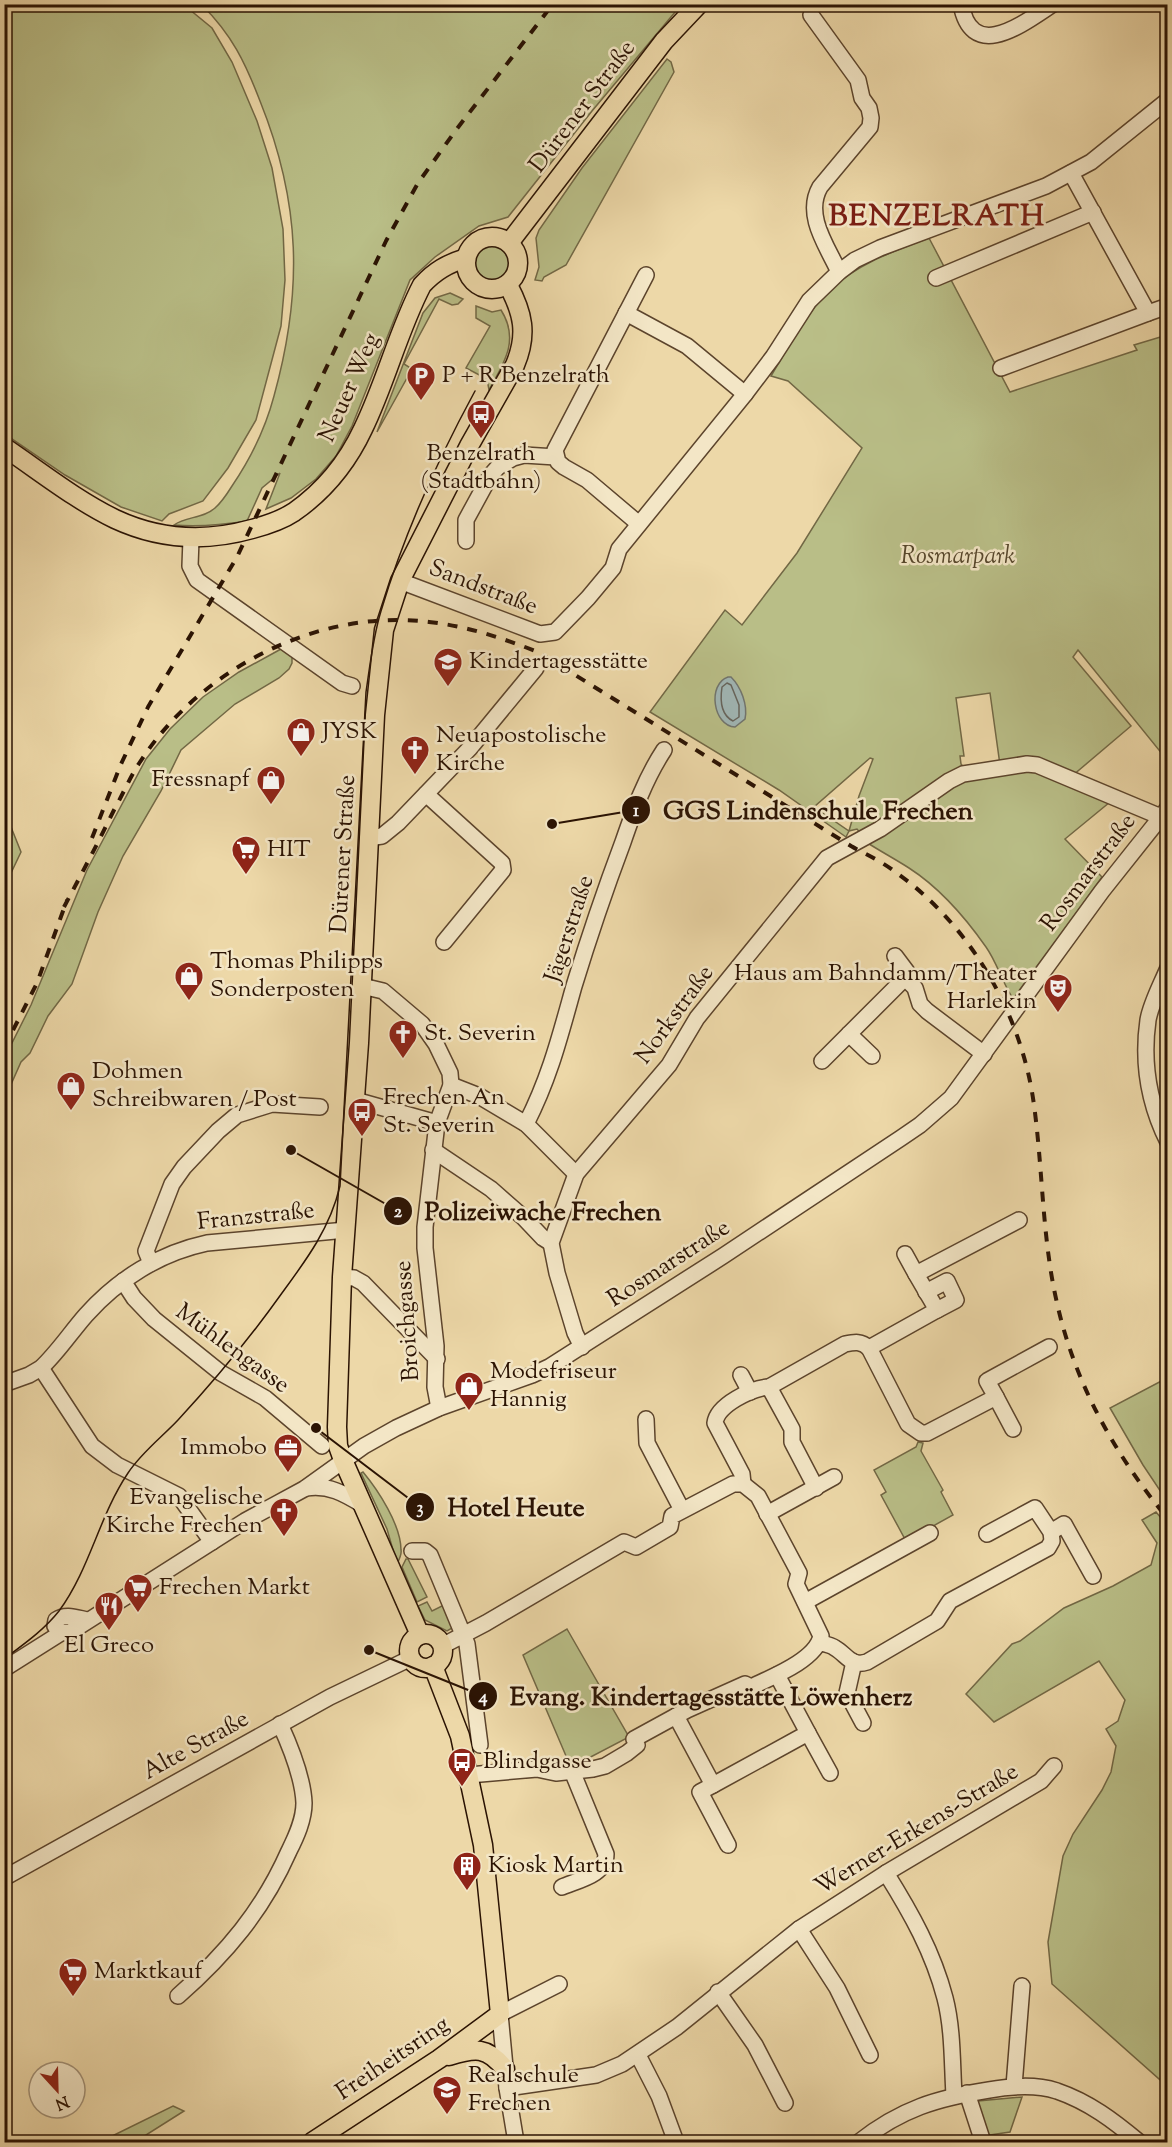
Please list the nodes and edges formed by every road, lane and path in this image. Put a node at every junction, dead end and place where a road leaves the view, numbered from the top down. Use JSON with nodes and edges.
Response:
{"nodes":[{"id":1,"x":699,"y":4,"type":"edge"},
{"id":2,"x":961,"y":4,"type":"edge"},
{"id":3,"x":1053,"y":4,"type":"edge"},
{"id":4,"x":811,"y":15,"type":"dead end"},
{"id":5,"x":1167,"y":100,"type":"edge"},
{"id":6,"x":1071,"y":173,"type":"junction"},
{"id":7,"x":1093,"y":212,"type":"junction"},
{"id":8,"x":509,"y":243,"type":"junction"},
{"id":9,"x":466,"y":258,"type":"junction"},
{"id":10,"x":839,"y":272,"type":"junction"},
{"id":11,"x":646,"y":275,"type":"dead end"},
{"id":12,"x":936,"y":278,"type":"dead end"},
{"id":13,"x":508,"y":285,"type":"junction"},
{"id":14,"x":1167,"y":306,"type":"edge"},
{"id":15,"x":626,"y":313,"type":"junction"},
{"id":16,"x":1148,"y":313,"type":"junction"},
{"id":17,"x":1001,"y":368,"type":"dead end"},
{"id":18,"x":745,"y":394,"type":"junction"},
{"id":19,"x":4,"y":447,"type":"edge"},
{"id":20,"x":556,"y":457,"type":"junction"},
{"id":21,"x":639,"y":524,"type":"junction"},
{"id":22,"x":191,"y":539,"type":"junction"},
{"id":23,"x":466,"y":541,"type":"dead end"},
{"id":24,"x":400,"y":581,"type":"junction"},
{"id":25,"x":536,"y":668,"type":"dead end"},
{"id":26,"x":352,"y":686,"type":"dead end"},
{"id":27,"x":664,"y":750,"type":"dead end"},
{"id":28,"x":426,"y":794,"type":"junction"},
{"id":29,"x":1165,"y":811,"type":"edge"},
{"id":30,"x":368,"y":838,"type":"junction"},
{"id":31,"x":444,"y":942,"type":"dead end"},
{"id":32,"x":895,"y":956,"type":"dead end"},
{"id":33,"x":1167,"y":968,"type":"edge"},
{"id":34,"x":905,"y":978,"type":"junction"},
{"id":35,"x":362,"y":986,"type":"junction"},
{"id":36,"x":849,"y":1034,"type":"junction"},
{"id":37,"x":984,"y":1054,"type":"junction"},
{"id":38,"x":872,"y":1056,"type":"dead end"},
{"id":39,"x":822,"y":1061,"type":"dead end"},
{"id":40,"x":451,"y":1085,"type":"junction"},
{"id":41,"x":355,"y":1100,"type":"junction"},
{"id":42,"x":320,"y":1107,"type":"dead end"},
{"id":43,"x":437,"y":1123,"type":"junction"},
{"id":44,"x":526,"y":1124,"type":"junction"},
{"id":45,"x":1167,"y":1142,"type":"edge"},
{"id":46,"x":433,"y":1150,"type":"junction"},
{"id":47,"x":576,"y":1174,"type":"junction"},
{"id":48,"x":1019,"y":1220,"type":"dead end"},
{"id":49,"x":346,"y":1230,"type":"junction"},
{"id":50,"x":551,"y":1243,"type":"junction"},
{"id":51,"x":906,"y":1254,"type":"dead end"},
{"id":52,"x":151,"y":1263,"type":"junction"},
{"id":53,"x":916,"y":1274,"type":"junction"},
{"id":54,"x":342,"y":1277,"type":"junction"},
{"id":55,"x":123,"y":1281,"type":"junction"},
{"id":56,"x":926,"y":1292,"type":"junction"},
{"id":57,"x":937,"y":1310,"type":"junction"},
{"id":58,"x":582,"y":1347,"type":"junction"},
{"id":59,"x":1049,"y":1347,"type":"dead end"},
{"id":60,"x":869,"y":1348,"type":"junction"},
{"id":61,"x":437,"y":1359,"type":"junction"},
{"id":62,"x":41,"y":1368,"type":"junction"},
{"id":63,"x":741,"y":1375,"type":"dead end"},
{"id":64,"x":4,"y":1384,"type":"edge"},
{"id":65,"x":769,"y":1387,"type":"junction"},
{"id":66,"x":750,"y":1392,"type":"junction"},
{"id":67,"x":996,"y":1397,"type":"junction"},
{"id":68,"x":439,"y":1408,"type":"junction"},
{"id":69,"x":646,"y":1419,"type":"dead end"},
{"id":70,"x":1013,"y":1429,"type":"dead end"},
{"id":71,"x":322,"y":1446,"type":"dead end"},
{"id":72,"x":343,"y":1460,"type":"junction"},
{"id":73,"x":834,"y":1477,"type":"dead end"},
{"id":74,"x":743,"y":1484,"type":"junction"},
{"id":75,"x":816,"y":1488,"type":"junction"},
{"id":76,"x":303,"y":1489,"type":"junction"},
{"id":77,"x":363,"y":1505,"type":"junction"},
{"id":78,"x":682,"y":1510,"type":"junction"},
{"id":79,"x":767,"y":1514,"type":"junction"},
{"id":80,"x":1051,"y":1532,"type":"junction"},
{"id":81,"x":930,"y":1533,"type":"dead end"},
{"id":82,"x":987,"y":1534,"type":"dead end"},
{"id":83,"x":212,"y":1542,"type":"junction"},
{"id":84,"x":412,"y":1551,"type":"dead end"},
{"id":85,"x":1093,"y":1576,"type":"dead end"},
{"id":86,"x":805,"y":1602,"type":"junction"},
{"id":87,"x":420,"y":1635,"type":"junction"},
{"id":88,"x":463,"y":1636,"type":"junction"},
{"id":89,"x":820,"y":1643,"type":"junction"},
{"id":90,"x":442,"y":1646,"type":"junction"},
{"id":91,"x":411,"y":1658,"type":"junction"},
{"id":92,"x":854,"y":1662,"type":"junction"},
{"id":93,"x":433,"y":1666,"type":"junction"},
{"id":94,"x":4,"y":1669,"type":"edge"},
{"id":95,"x":777,"y":1675,"type":"junction"},
{"id":96,"x":676,"y":1716,"type":"junction"},
{"id":97,"x":863,"y":1723,"type":"dead end"},
{"id":98,"x":280,"y":1724,"type":"junction"},
{"id":99,"x":808,"y":1733,"type":"junction"},
{"id":100,"x":480,"y":1744,"type":"dead end"},
{"id":101,"x":1054,"y":1766,"type":"dead end"},
{"id":102,"x":572,"y":1771,"type":"junction"},
{"id":103,"x":830,"y":1773,"type":"dead end"},
{"id":104,"x":469,"y":1775,"type":"junction"},
{"id":105,"x":713,"y":1785,"type":"junction"},
{"id":106,"x":728,"y":1845,"type":"dead end"},
{"id":107,"x":886,"y":1873,"type":"junction"},
{"id":108,"x":4,"y":1878,"type":"edge"},
{"id":109,"x":562,"y":1887,"type":"dead end"},
{"id":110,"x":799,"y":1929,"type":"junction"},
{"id":111,"x":559,"y":1984,"type":"dead end"},
{"id":112,"x":1022,"y":1986,"type":"dead end"},
{"id":113,"x":718,"y":1992,"type":"junction"},
{"id":114,"x":178,"y":1996,"type":"dead end"},
{"id":115,"x":500,"y":2014,"type":"junction"},
{"id":116,"x":638,"y":2055,"type":"junction"},
{"id":117,"x":870,"y":2055,"type":"dead end"},
{"id":118,"x":439,"y":2059,"type":"junction"},
{"id":119,"x":505,"y":2068,"type":"junction"},
{"id":120,"x":1014,"y":2086,"type":"junction"},
{"id":121,"x":507,"y":2088,"type":"junction"},
{"id":122,"x":960,"y":2094,"type":"junction"},
{"id":123,"x":784,"y":2103,"type":"dead end"},
{"id":124,"x":312,"y":2142,"type":"edge"},
{"id":125,"x":516,"y":2142,"type":"edge"},
{"id":126,"x":676,"y":2142,"type":"edge"},
{"id":127,"x":859,"y":2142,"type":"edge"},
{"id":128,"x":983,"y":2142,"type":"edge"},
{"id":129,"x":1139,"y":2142,"type":"edge"}],
"edges":[{"from":1,"to":8,"type":"main road","name":"Dürener Straße"},
{"from":2,"to":3,"type":"street"},
{"from":4,"to":10,"type":"street"},
{"from":5,"to":6,"type":"street","name":"Sandstraße"},
{"from":6,"to":7,"type":"street"},
{"from":6,"to":10,"type":"street","name":"Sandstraße"},
{"from":7,"to":12,"type":"street"},
{"from":7,"to":16,"type":"street"},
{"from":8,"to":9,"type":"main road"},
{"from":8,"to":13,"type":"main road"},
{"from":9,"to":13,"type":"main road"},
{"from":9,"to":22,"type":"main road","name":"Neuer Weg"},
{"from":10,"to":18,"type":"street","name":"Sandstraße"},
{"from":11,"to":15,"type":"street"},
{"from":13,"to":24,"type":"main road","name":"Dürener Straße"},
{"from":14,"to":16,"type":"street"},
{"from":15,"to":18,"type":"street"},
{"from":15,"to":20,"type":"street"},
{"from":16,"to":17,"type":"street"},
{"from":18,"to":21,"type":"street","name":"Sandstraße"},
{"from":19,"to":22,"type":"main road","name":"Neuer Weg"},
{"from":20,"to":21,"type":"street"},
{"from":20,"to":23,"type":"street","name":"Sandstraße"},
{"from":21,"to":24,"type":"street","name":"Sandstraße"},
{"from":22,"to":26,"type":"street"},
{"from":24,"to":30,"type":"main road","name":"Dürener Straße"},
{"from":25,"to":28,"type":"street"},
{"from":27,"to":44,"type":"street","name":"Jägerstraße"},
{"from":28,"to":30,"type":"street"},
{"from":28,"to":31,"type":"street"},
{"from":29,"to":37,"type":"street","name":"Rosmarstraße"},
{"from":29,"to":47,"type":"street","name":"Norkstraße"},
{"from":30,"to":35,"type":"main road","name":"Dürener Straße"},
{"from":32,"to":34,"type":"street"},
{"from":33,"to":45,"type":"street"},
{"from":34,"to":36,"type":"street"},
{"from":34,"to":37,"type":"street"},
{"from":35,"to":40,"type":"street"},
{"from":35,"to":41,"type":"main road","name":"Dürener Straße"},
{"from":36,"to":38,"type":"street"},
{"from":36,"to":39,"type":"street"},
{"from":37,"to":58,"type":"street","name":"Rosmarstraße"},
{"from":40,"to":43,"type":"street","name":"Broichgasse"},
{"from":40,"to":44,"type":"street"},
{"from":41,"to":43,"type":"street"},
{"from":41,"to":49,"type":"main road","name":"Dürener Straße"},
{"from":42,"to":52,"type":"street"},
{"from":43,"to":46,"type":"street","name":"Broichgasse"},
{"from":44,"to":47,"type":"street"},
{"from":46,"to":50,"type":"street"},
{"from":46,"to":61,"type":"street","name":"Broichgasse"},
{"from":47,"to":50,"type":"street","name":"Norkstraße"},
{"from":48,"to":53,"type":"street"},
{"from":49,"to":52,"type":"street","name":"Franzstraße"},
{"from":49,"to":54,"type":"main road","name":"Dürener Straße"},
{"from":50,"to":58,"type":"street"},
{"from":51,"to":53,"type":"street"},
{"from":52,"to":55,"type":"street","name":"Franzstraße"},
{"from":53,"to":56,"type":"street"},
{"from":54,"to":61,"type":"street"},
{"from":54,"to":72,"type":"main road","name":"Dürener Straße"},
{"from":55,"to":62,"type":"street","name":"Franzstraße"},
{"from":55,"to":71,"type":"street","name":"Mühlengasse"},
{"from":56,"to":57,"type":"street"},
{"from":56,"to":57,"type":"street"},
{"from":57,"to":60,"type":"street"},
{"from":58,"to":68,"type":"street","name":"Rosmarstraße"},
{"from":59,"to":67,"type":"street"},
{"from":60,"to":65,"type":"street"},
{"from":60,"to":67,"type":"street"},
{"from":61,"to":68,"type":"street","name":"Broichgasse"},
{"from":62,"to":64,"type":"street","name":"Franzstraße"},
{"from":62,"to":83,"type":"street"},
{"from":63,"to":66,"type":"street"},
{"from":65,"to":66,"type":"street"},
{"from":65,"to":75,"type":"street"},
{"from":66,"to":74,"type":"street"},
{"from":67,"to":70,"type":"street"},
{"from":68,"to":72,"type":"street","name":"Rosmarstraße"},
{"from":69,"to":78,"type":"street"},
{"from":72,"to":76,"type":"street","name":"Rosmarstraße"},
{"from":72,"to":77,"type":"main road"},
{"from":73,"to":75,"type":"street"},
{"from":74,"to":78,"type":"street"},
{"from":74,"to":79,"type":"street"},
{"from":75,"to":79,"type":"street"},
{"from":76,"to":77,"type":"street"},
{"from":76,"to":83,"type":"street","name":"Rosmarstraße"},
{"from":77,"to":87,"type":"main road"},
{"from":78,"to":88,"type":"street"},
{"from":79,"to":86,"type":"street"},
{"from":80,"to":82,"type":"street"},
{"from":80,"to":85,"type":"street"},
{"from":80,"to":92,"type":"street"},
{"from":81,"to":86,"type":"street"},
{"from":83,"to":94,"type":"street","name":"Rosmarstraße"},
{"from":84,"to":88,"type":"street"},
{"from":86,"to":89,"type":"street"},
{"from":87,"to":90,"type":"main road"},
{"from":87,"to":91,"type":"main road"},
{"from":88,"to":90,"type":"street"},
{"from":88,"to":100,"type":"street"},
{"from":89,"to":92,"type":"street"},
{"from":89,"to":95,"type":"street"},
{"from":90,"to":93,"type":"main road"},
{"from":91,"to":93,"type":"main road"},
{"from":91,"to":98,"type":"street","name":"Alte Straße"},
{"from":92,"to":97,"type":"street"},
{"from":93,"to":104,"type":"main road"},
{"from":95,"to":96,"type":"street"},
{"from":95,"to":99,"type":"street"},
{"from":96,"to":102,"type":"street"},
{"from":96,"to":105,"type":"street"},
{"from":98,"to":108,"type":"street","name":"Alte Straße"},
{"from":98,"to":114,"type":"street"},
{"from":99,"to":103,"type":"street"},
{"from":99,"to":105,"type":"street"},
{"from":101,"to":107,"type":"street","name":"Werner-Erkens-Straße"},
{"from":102,"to":104,"type":"street"},
{"from":102,"to":109,"type":"street"},
{"from":104,"to":115,"type":"main road"},
{"from":105,"to":106,"type":"street"},
{"from":107,"to":110,"type":"street","name":"Werner-Erkens-Straße"},
{"from":107,"to":122,"type":"street"},
{"from":110,"to":113,"type":"street","name":"Werner-Erkens-Straße"},
{"from":110,"to":117,"type":"street"},
{"from":111,"to":115,"type":"street"},
{"from":112,"to":120,"type":"street"},
{"from":113,"to":116,"type":"street","name":"Werner-Erkens-Straße"},
{"from":113,"to":123,"type":"street"},
{"from":115,"to":118,"type":"main road","name":"Freiheitsring"},
{"from":115,"to":119,"type":"street"},
{"from":116,"to":121,"type":"street","name":"Werner-Erkens-Straße"},
{"from":116,"to":126,"type":"street"},
{"from":118,"to":119,"type":"main road"},
{"from":118,"to":124,"type":"main road","name":"Freiheitsring"},
{"from":119,"to":121,"type":"street"},
{"from":120,"to":122,"type":"street"},
{"from":120,"to":129,"type":"street"},
{"from":121,"to":125,"type":"street"},
{"from":122,"to":127,"type":"street"},
{"from":122,"to":128,"type":"street"}]}
